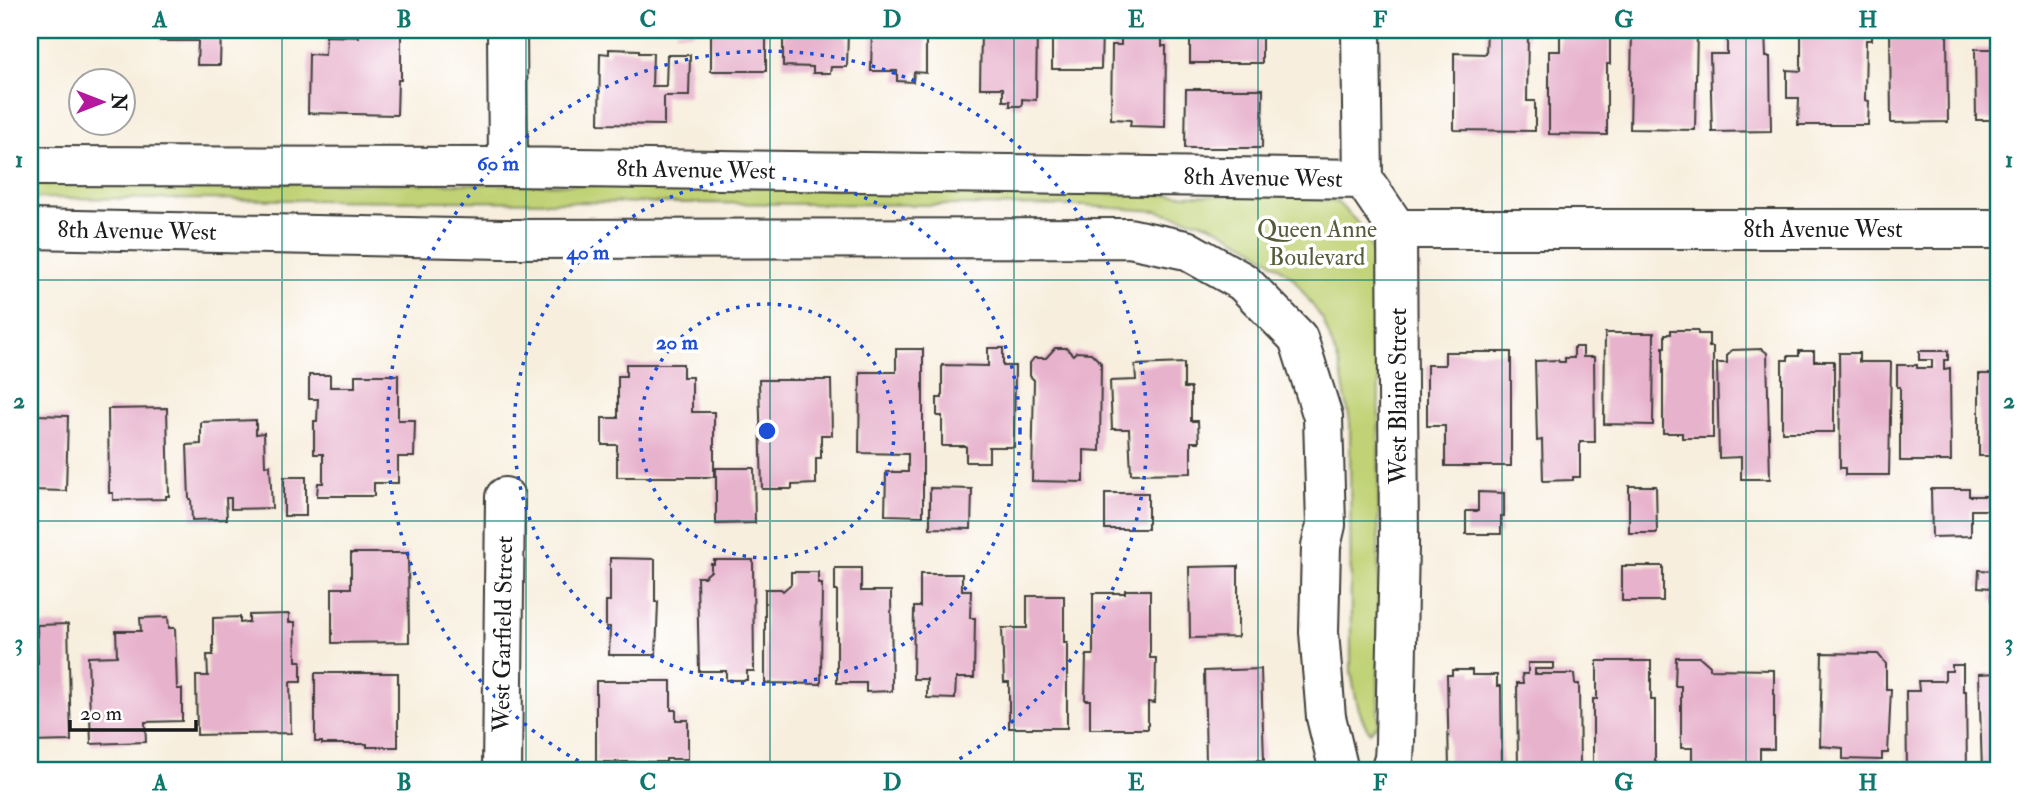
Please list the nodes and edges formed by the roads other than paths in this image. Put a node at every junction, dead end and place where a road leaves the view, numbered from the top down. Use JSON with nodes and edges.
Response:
{"nodes":[{"id":1,"x":507,"y":30,"type":"edge"},
{"id":2,"x":1361,"y":30,"type":"edge"},
{"id":3,"x":30,"y":166,"type":"edge"},
{"id":4,"x":508,"y":167,"type":"junction"},
{"id":5,"x":1363,"y":179,"type":"junction"},
{"id":6,"x":30,"y":229,"type":"edge"},
{"id":7,"x":1397,"y":229,"type":"junction"},
{"id":8,"x":1998,"y":229,"type":"edge"},
{"id":9,"x":505,"y":497,"type":"dead end"},
{"id":10,"x":502,"y":771,"type":"edge"},
{"id":11,"x":1339,"y":771,"type":"edge"},
{"id":12,"x":1390,"y":771,"type":"edge"}],
"edges":[{"from":1,"to":4,"type":"street"},
{"from":2,"to":5,"type":"street"},
{"from":3,"to":4,"type":"street","name":"8th Avenue West"},
{"from":4,"to":5,"type":"street","name":"8th Avenue West"},
{"from":5,"to":7,"type":"street"},
{"from":6,"to":11,"type":"street","name":"8th Avenue West"},
{"from":7,"to":8,"type":"street","name":"8th Avenue West"},
{"from":7,"to":12,"type":"street","name":"West Blaine Street"},
{"from":9,"to":10,"type":"street","name":"West Garfield Street"}]}
